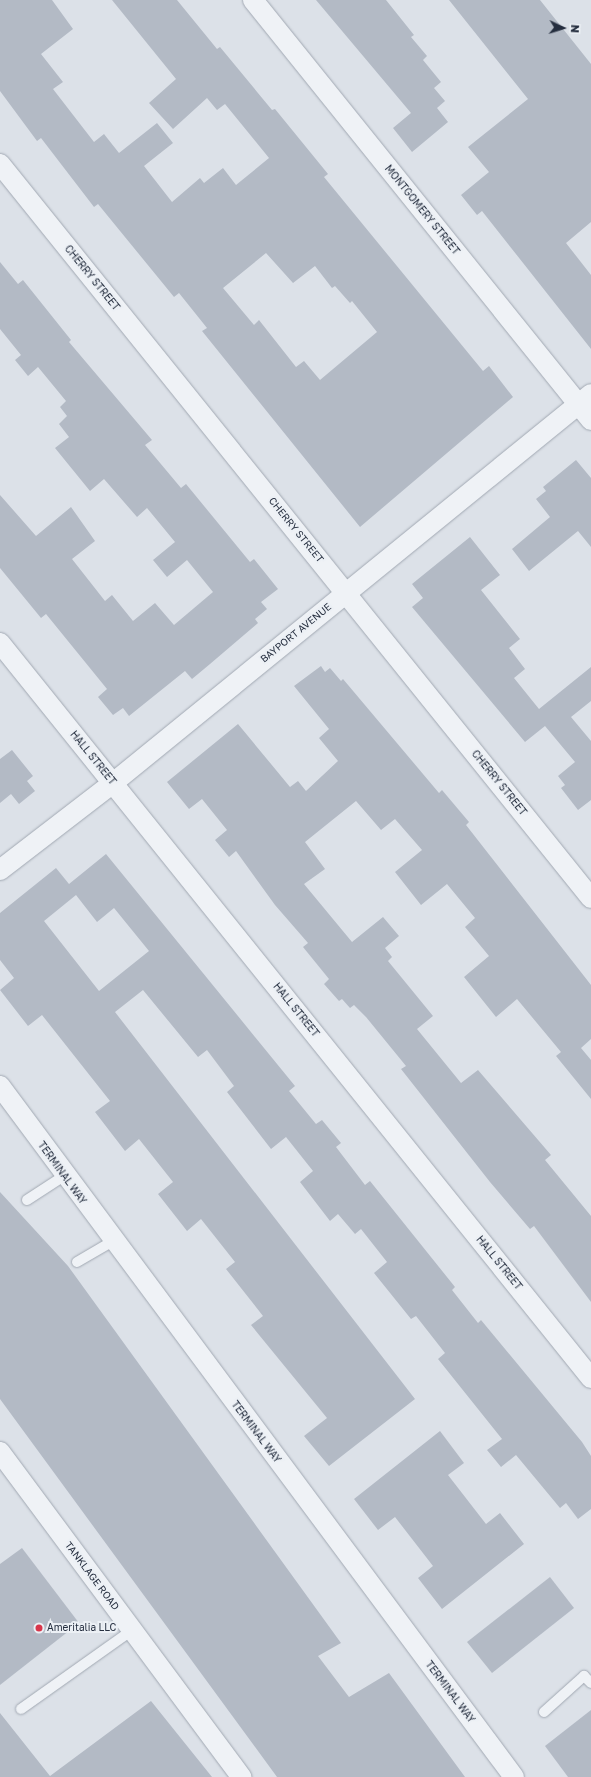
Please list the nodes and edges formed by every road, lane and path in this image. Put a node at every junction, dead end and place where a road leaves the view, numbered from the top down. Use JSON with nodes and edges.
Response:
{"nodes":[{"id":1,"x":253,"y":0,"type":"edge"},
{"id":2,"x":0,"y":164,"type":"edge"},
{"id":3,"x":585,"y":399,"type":"edge"},
{"id":4,"x":591,"y":420,"type":"edge"},
{"id":5,"x":346,"y":592,"type":"junction"},
{"id":6,"x":0,"y":643,"type":"edge"},
{"id":7,"x":113,"y":783,"type":"junction"},
{"id":8,"x":0,"y":870,"type":"edge"},
{"id":9,"x":591,"y":898,"type":"edge"},
{"id":10,"x":0,"y":1086,"type":"edge"},
{"id":11,"x":64,"y":1176,"type":"junction"},
{"id":12,"x":27,"y":1200,"type":"dead end"},
{"id":13,"x":113,"y":1241,"type":"junction"},
{"id":14,"x":77,"y":1262,"type":"dead end"},
{"id":15,"x":591,"y":1378,"type":"edge"},
{"id":16,"x":2,"y":1457,"type":"edge"},
{"id":17,"x":132,"y":1630,"type":"junction"},
{"id":18,"x":591,"y":1683,"type":"edge"},
{"id":19,"x":21,"y":1709,"type":"dead end"},
{"id":20,"x":544,"y":1712,"type":"dead end"},
{"id":21,"x":241,"y":1777,"type":"edge"},
{"id":22,"x":514,"y":1777,"type":"edge"}],
"edges":[{"from":1,"to":3,"type":"street","name":"MONTGOMERY STREET"},
{"from":2,"to":5,"type":"street","name":"CHERRY STREET"},
{"from":3,"to":4,"type":"street","name":"MONTGOMERY STREET"},
{"from":3,"to":5,"type":"street","name":"BAYPORT AVENUE"},
{"from":5,"to":7,"type":"street","name":"BAYPORT AVENUE"},
{"from":5,"to":9,"type":"street","name":"CHERRY STREET"},
{"from":6,"to":7,"type":"street","name":"HALL STREET"},
{"from":7,"to":8,"type":"street","name":"BAYPORT AVENUE"},
{"from":7,"to":15,"type":"street","name":"HALL STREET"},
{"from":10,"to":11,"type":"street","name":"TERMINAL WAY"},
{"from":11,"to":12,"type":"lane"},
{"from":11,"to":13,"type":"street","name":"TERMINAL WAY"},
{"from":13,"to":14,"type":"lane"},
{"from":13,"to":22,"type":"street","name":"TERMINAL WAY"},
{"from":16,"to":17,"type":"street","name":"TANKLAGE ROAD"},
{"from":17,"to":19,"type":"lane"},
{"from":17,"to":21,"type":"street","name":"TANKLAGE ROAD"},
{"from":18,"to":20,"type":"lane"}]}
